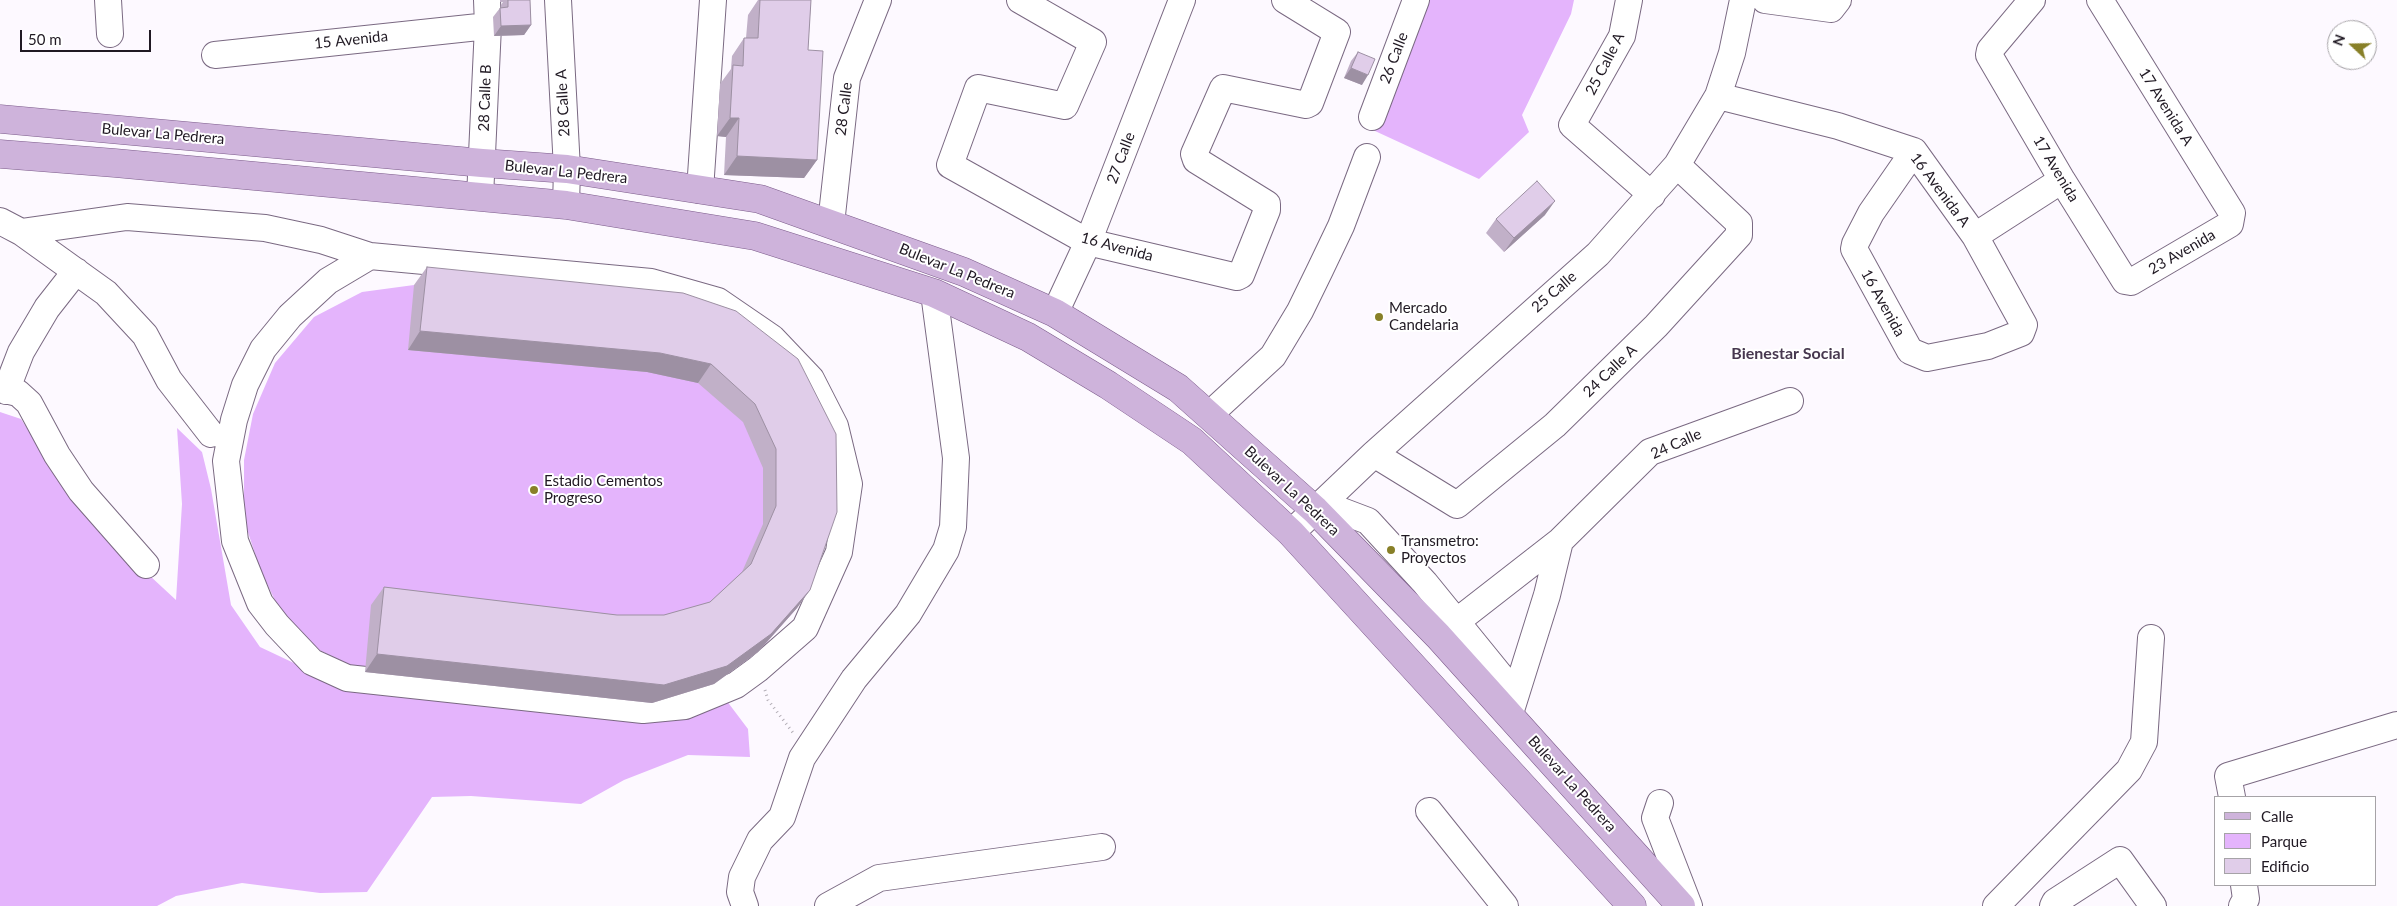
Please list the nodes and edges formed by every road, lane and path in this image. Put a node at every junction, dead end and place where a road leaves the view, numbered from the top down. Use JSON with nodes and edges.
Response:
{"nodes":[{"id":1,"x":108,"y":0,"type":"edge"},
{"id":2,"x":487,"y":0,"type":"edge"},
{"id":3,"x":558,"y":0,"type":"edge"},
{"id":4,"x":713,"y":0,"type":"edge"},
{"id":5,"x":878,"y":0,"type":"edge"},
{"id":6,"x":1020,"y":0,"type":"edge"},
{"id":7,"x":1182,"y":0,"type":"edge"},
{"id":8,"x":1285,"y":0,"type":"edge"},
{"id":9,"x":1416,"y":0,"type":"edge"},
{"id":10,"x":1630,"y":0,"type":"edge"},
{"id":11,"x":1743,"y":0,"type":"edge"},
{"id":12,"x":1765,"y":0,"type":"edge"},
{"id":13,"x":1838,"y":0,"type":"edge"},
{"id":14,"x":2032,"y":0,"type":"edge"},
{"id":15,"x":2100,"y":0,"type":"edge"},
{"id":16,"x":488,"y":26,"type":"junction"},
{"id":17,"x":110,"y":34,"type":"dead end"},
{"id":18,"x":215,"y":55,"type":"dead end"},
{"id":19,"x":1718,"y":96,"type":"junction"},
{"id":20,"x":1372,"y":117,"type":"dead end"},
{"id":21,"x":0,"y":119,"type":"edge"},
{"id":22,"x":1914,"y":151,"type":"junction"},
{"id":23,"x":0,"y":154,"type":"edge"},
{"id":24,"x":1367,"y":157,"type":"dead end"},
{"id":25,"x":482,"y":163,"type":"junction"},
{"id":26,"x":1677,"y":166,"type":"junction"},
{"id":27,"x":567,"y":169,"type":"junction"},
{"id":28,"x":2062,"y":180,"type":"junction"},
{"id":29,"x":700,"y":190,"type":"junction"},
{"id":30,"x":1652,"y":195,"type":"junction"},
{"id":31,"x":480,"y":197,"type":"junction"},
{"id":32,"x":566,"y":205,"type":"junction"},
{"id":33,"x":2232,"y":214,"type":"joint"},
{"id":34,"x":831,"y":224,"type":"junction"},
{"id":35,"x":10,"y":226,"type":"edge"},
{"id":36,"x":1975,"y":236,"type":"junction"},
{"id":37,"x":1088,"y":242,"type":"junction"},
{"id":38,"x":370,"y":256,"type":"junction"},
{"id":39,"x":76,"y":271,"type":"junction"},
{"id":40,"x":2125,"y":281,"type":"joint"},
{"id":41,"x":934,"y":293,"type":"junction"},
{"id":42,"x":1055,"y":313,"type":"junction"},
{"id":43,"x":1910,"y":351,"type":"joint"},
{"id":44,"x":3,"y":390,"type":"edge"},
{"id":45,"x":1790,"y":401,"type":"dead end"},
{"id":46,"x":1210,"y":414,"type":"junction"},
{"id":47,"x":211,"y":434,"type":"dead end"},
{"id":48,"x":1374,"y":454,"type":"junction"},
{"id":49,"x":1315,"y":510,"type":"junction"},
{"id":50,"x":1291,"y":533,"type":"junction"},
{"id":51,"x":1560,"y":541,"type":"junction"},
{"id":52,"x":146,"y":565,"type":"dead end"},
{"id":53,"x":1448,"y":628,"type":"junction"},
{"id":54,"x":2151,"y":638,"type":"dead end"},
{"id":55,"x":758,"y":669,"type":"junction"},
{"id":56,"x":1510,"y":714,"type":"junction"},
{"id":57,"x":2397,"y":725,"type":"edge"},
{"id":58,"x":807,"y":750,"type":"junction"},
{"id":59,"x":2232,"y":796,"type":"edge"},
{"id":60,"x":1660,"y":803,"type":"dead end"},
{"id":61,"x":1428,"y":811,"type":"dead end"},
{"id":62,"x":1102,"y":847,"type":"dead end"},
{"id":63,"x":2244,"y":886,"type":"edge"},
{"id":64,"x":745,"y":906,"type":"edge"},
{"id":65,"x":828,"y":906,"type":"edge"},
{"id":66,"x":1505,"y":906,"type":"edge"},
{"id":67,"x":1632,"y":906,"type":"edge"},
{"id":68,"x":1681,"y":906,"type":"edge"},
{"id":69,"x":1689,"y":906,"type":"edge"},
{"id":70,"x":1996,"y":906,"type":"edge"},
{"id":71,"x":2053,"y":906,"type":"edge"},
{"id":72,"x":2153,"y":906,"type":"edge"},
{"id":73,"x":2242,"y":906,"type":"edge"}],
"edges":[{"from":1,"to":17,"type":"street"},
{"from":2,"to":16,"type":"street","name":"28 Calle B"},
{"from":3,"to":27,"type":"street","name":"28 Calle A"},
{"from":4,"to":29,"type":"street"},
{"from":5,"to":34,"type":"street","name":"28 Calle"},
{"from":6,"to":37,"type":"street","name":"16 Avenida"},
{"from":7,"to":37,"type":"street","name":"27 Calle"},
{"from":8,"to":37,"type":"street","name":"16 Avenida"},
{"from":9,"to":20,"type":"street","name":"26 Calle"},
{"from":10,"to":30,"type":"street","name":"25 Calle A"},
{"from":11,"to":19,"type":"street","name":"25 Calle"},
{"from":12,"to":13,"type":"street"},
{"from":14,"to":28,"type":"street","name":"17 Avenida"},
{"from":15,"to":33,"type":"street","name":"17 Avenida A"},
{"from":16,"to":18,"type":"street","name":"15 Avenida"},
{"from":16,"to":25,"type":"street","name":"28 Calle B"},
{"from":19,"to":22,"type":"street","name":"16 Avenida A"},
{"from":19,"to":26,"type":"street","name":"25 Calle"},
{"from":21,"to":25,"type":"main road","name":"Bulevar La Pedrera"},
{"from":22,"to":36,"type":"street","name":"16 Avenida A"},
{"from":22,"to":43,"type":"street","name":"16 Avenida"},
{"from":23,"to":31,"type":"main road","name":"Bulevar La Pedrera"},
{"from":24,"to":46,"type":"street"},
{"from":25,"to":27,"type":"main road","name":"Bulevar La Pedrera"},
{"from":25,"to":31,"type":"street","name":"28 Calle B"},
{"from":26,"to":30,"type":"street","name":"25 Calle"},
{"from":26,"to":48,"type":"street","name":"24 Calle A"},
{"from":27,"to":29,"type":"main road","name":"Bulevar La Pedrera"},
{"from":27,"to":32,"type":"street","name":"28 Calle A"},
{"from":28,"to":36,"type":"street"},
{"from":28,"to":40,"type":"street","name":"17 Avenida"},
{"from":29,"to":34,"type":"main road","name":"Bulevar La Pedrera"},
{"from":30,"to":48,"type":"street","name":"25 Calle"},
{"from":31,"to":32,"type":"main road","name":"Bulevar La Pedrera"},
{"from":32,"to":41,"type":"main road","name":"Bulevar La Pedrera"},
{"from":33,"to":40,"type":"street","name":"23 Avenida"},
{"from":34,"to":42,"type":"main road","name":"Bulevar La Pedrera"},
{"from":35,"to":38,"type":"street"},
{"from":35,"to":39,"type":"street"},
{"from":36,"to":43,"type":"street","name":"16 Avenida A"},
{"from":37,"to":42,"type":"street","name":"27 Calle"},
{"from":38,"to":55,"type":"street"},
{"from":38,"to":55,"type":"street"},
{"from":39,"to":44,"type":"street"},
{"from":39,"to":47,"type":"street"},
{"from":41,"to":50,"type":"main road","name":"Bulevar La Pedrera"},
{"from":41,"to":58,"type":"street"},
{"from":42,"to":46,"type":"main road","name":"Bulevar La Pedrera"},
{"from":44,"to":52,"type":"street"},
{"from":45,"to":51,"type":"street","name":"24 Calle"},
{"from":46,"to":49,"type":"main road","name":"Bulevar La Pedrera"},
{"from":48,"to":49,"type":"street","name":"25 Calle"},
{"from":49,"to":50,"type":"street","name":"25 Calle"},
{"from":49,"to":53,"type":"main road","name":"Bulevar La Pedrera"},
{"from":50,"to":67,"type":"main road","name":"Bulevar La Pedrera"},
{"from":51,"to":53,"type":"street","name":"24 Calle"},
{"from":51,"to":56,"type":"street"},
{"from":53,"to":56,"type":"main road","name":"Bulevar La Pedrera"},
{"from":54,"to":70,"type":"street"},
{"from":55,"to":58,"type":"path"},
{"from":56,"to":68,"type":"main road","name":"Bulevar La Pedrera"},
{"from":57,"to":59,"type":"street"},
{"from":58,"to":64,"type":"street"},
{"from":60,"to":69,"type":"street"},
{"from":61,"to":66,"type":"street"},
{"from":62,"to":65,"type":"street"},
{"from":63,"to":73,"type":"street"},
{"from":71,"to":72,"type":"street"}]}
